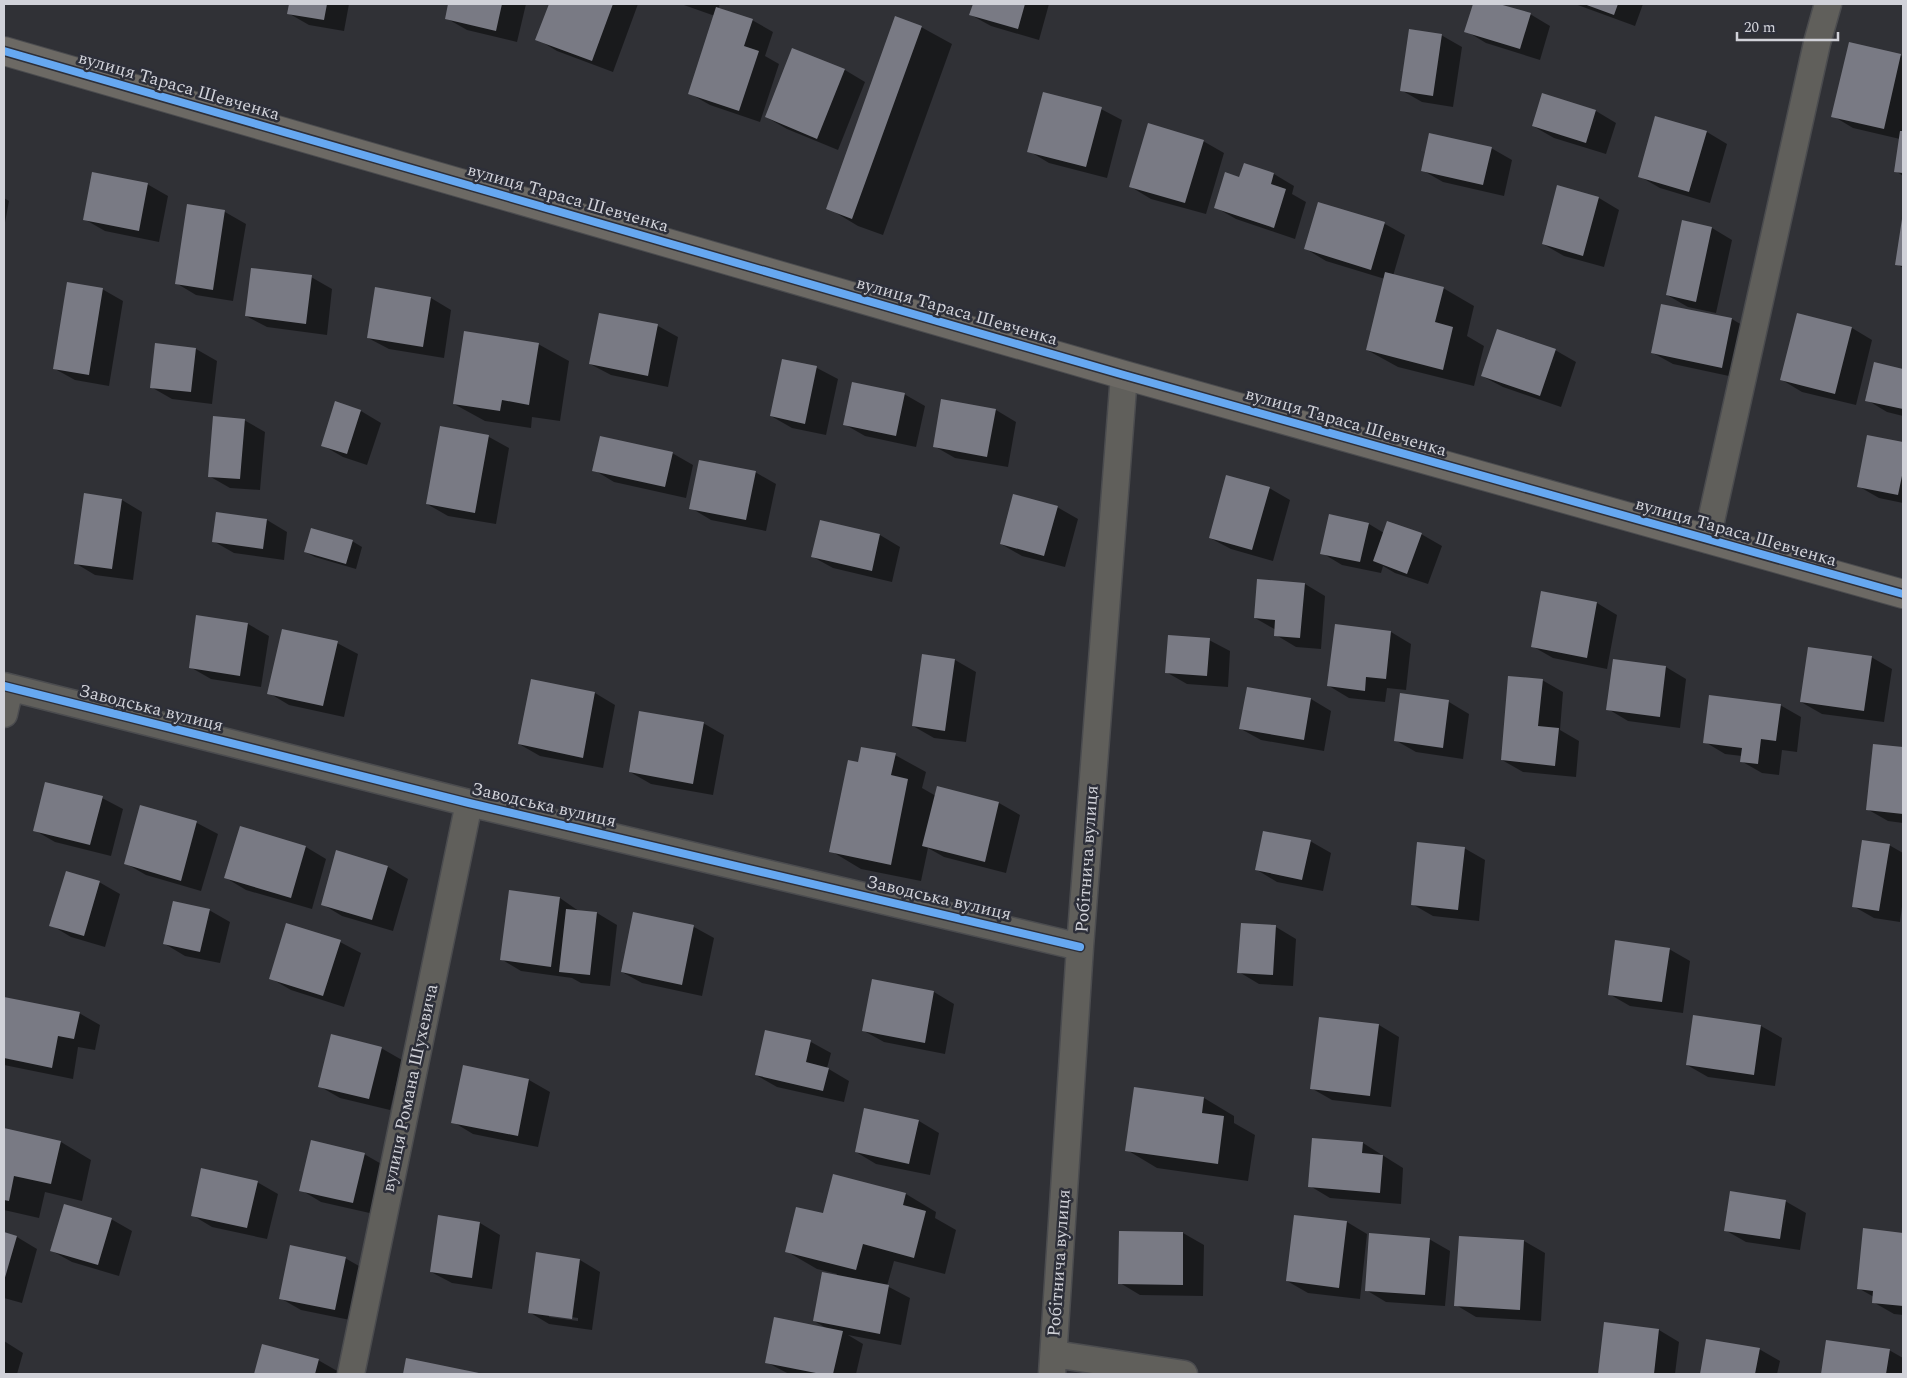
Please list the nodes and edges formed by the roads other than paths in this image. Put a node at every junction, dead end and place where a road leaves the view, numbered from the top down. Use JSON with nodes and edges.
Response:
{"nodes":[{"id":1,"x":1828,"y":4,"type":"edge"},
{"id":2,"x":4,"y":51,"type":"edge"},
{"id":3,"x":1124,"y":375,"type":"junction"},
{"id":4,"x":1707,"y":539,"type":"junction"},
{"id":5,"x":1903,"y":594,"type":"edge"},
{"id":6,"x":7,"y":687,"type":"edge"},
{"id":7,"x":4,"y":714,"type":"edge"},
{"id":8,"x":469,"y":803,"type":"junction"},
{"id":9,"x":1080,"y":947,"type":"junction"},
{"id":10,"x":1053,"y":1364,"type":"edge"},
{"id":11,"x":351,"y":1374,"type":"edge"},
{"id":12,"x":1184,"y":1374,"type":"edge"}],
"edges":[{"from":1,"to":4,"type":"street","name":"вулиця Тараса Шевченка"},
{"from":2,"to":3,"type":"street","name":"вулиця Тараса Шевченка"},
{"from":3,"to":4,"type":"street","name":"вулиця Тараса Шевченка"},
{"from":3,"to":9,"type":"street","name":"Робітнича вулиця"},
{"from":4,"to":5,"type":"street","name":"вулиця Тараса Шевченка"},
{"from":6,"to":7,"type":"street"},
{"from":6,"to":8,"type":"street","name":"Заводська вулиця"},
{"from":8,"to":9,"type":"street","name":"Заводська вулиця"},
{"from":8,"to":11,"type":"street","name":"вулиця Романа Шухевича"},
{"from":9,"to":10,"type":"street","name":"Робітнича вулиця"},
{"from":10,"to":12,"type":"street"}]}
